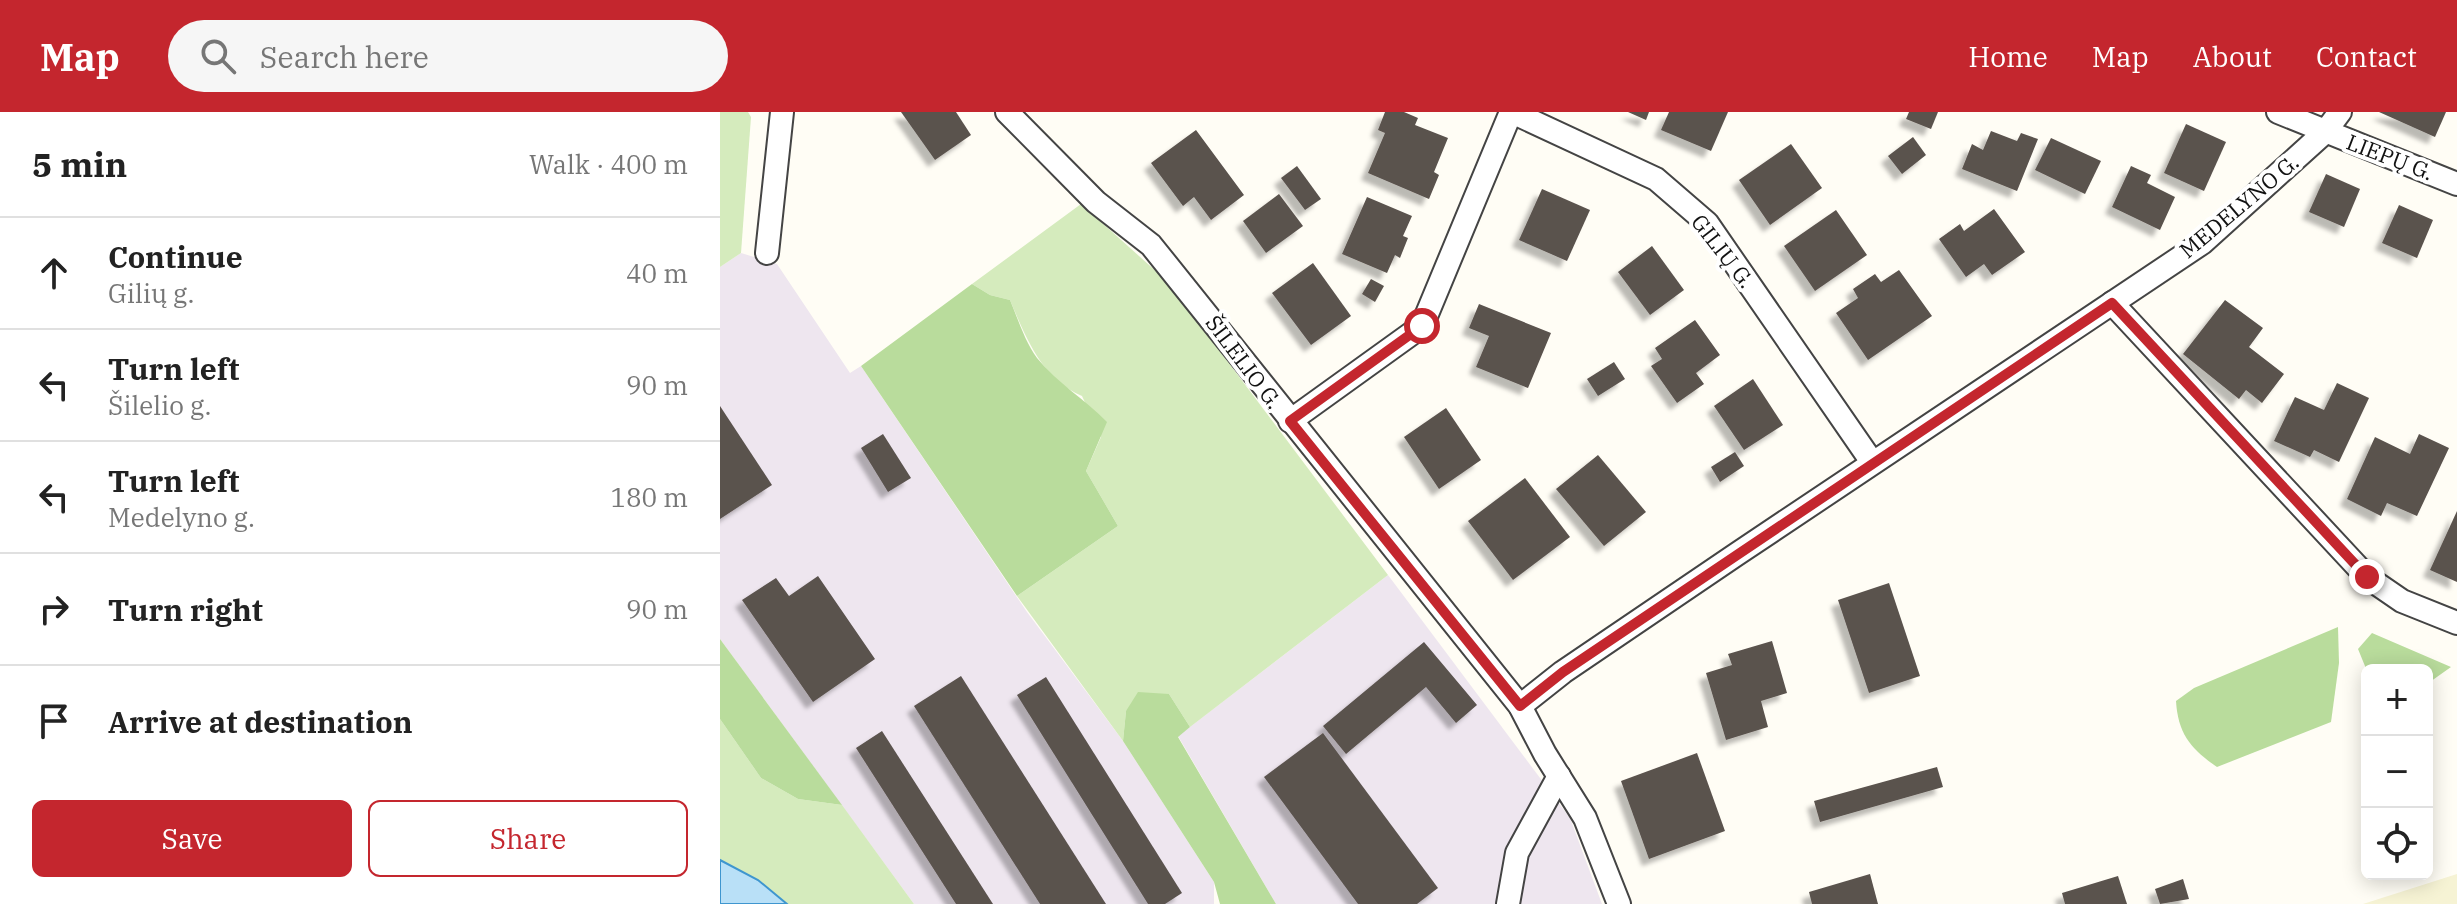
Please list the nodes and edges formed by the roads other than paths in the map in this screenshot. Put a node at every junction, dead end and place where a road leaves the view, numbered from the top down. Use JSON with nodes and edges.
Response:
{"nodes":[{"id":1,"x":782,"y":112,"type":"edge"},
{"id":2,"x":1007,"y":112,"type":"edge"},
{"id":3,"x":1511,"y":112,"type":"edge"},
{"id":4,"x":2278,"y":112,"type":"edge"},
{"id":5,"x":2340,"y":112,"type":"edge"},
{"id":6,"x":2325,"y":132,"type":"junction"},
{"id":7,"x":2457,"y":184,"type":"edge"},
{"id":8,"x":767,"y":253,"type":"dead end"},
{"id":9,"x":2112,"y":303,"type":"junction"},
{"id":10,"x":1290,"y":421,"type":"junction"},
{"id":11,"x":1872,"y":462,"type":"junction"},
{"id":12,"x":2457,"y":623,"type":"edge"},
{"id":13,"x":1520,"y":706,"type":"junction"},
{"id":14,"x":1559,"y":776,"type":"junction"},
{"id":15,"x":1508,"y":904,"type":"edge"},
{"id":16,"x":1619,"y":904,"type":"edge"}],
"edges":[{"from":1,"to":8,"type":"street"},
{"from":2,"to":10,"type":"street","name":"ŠILELIO G."},
{"from":3,"to":10,"type":"street","name":"GILIŲ G."},
{"from":3,"to":11,"type":"street","name":"GILIŲ G."},
{"from":4,"to":6,"type":"street","name":"LIEPŲ G."},
{"from":5,"to":6,"type":"street","name":"MEDELYNO G."},
{"from":6,"to":7,"type":"street","name":"LIEPŲ G."},
{"from":6,"to":9,"type":"street","name":"MEDELYNO G."},
{"from":9,"to":11,"type":"street","name":"MEDELYNO G."},
{"from":9,"to":12,"type":"street"},
{"from":10,"to":13,"type":"street","name":"ŠILELIO G."},
{"from":11,"to":13,"type":"street","name":"MEDELYNO G."},
{"from":13,"to":14,"type":"street"},
{"from":14,"to":15,"type":"street"},
{"from":14,"to":16,"type":"street"}]}
